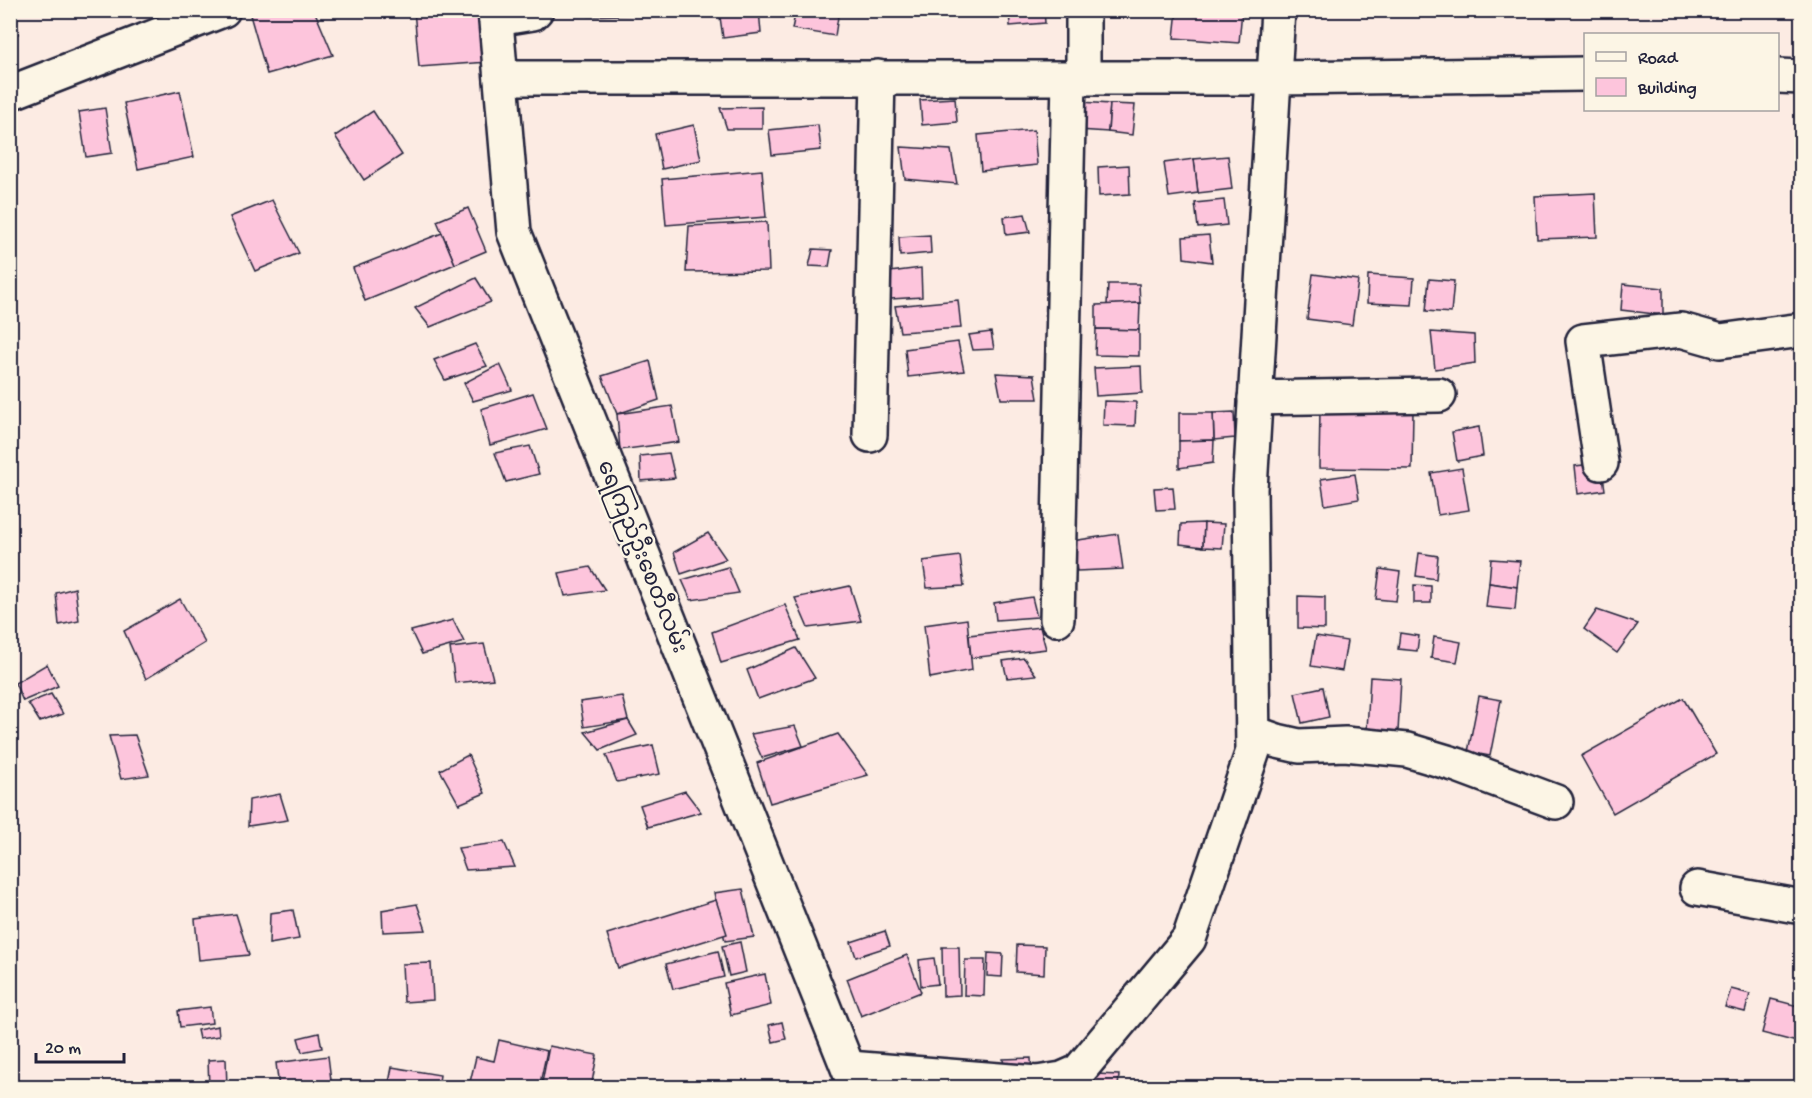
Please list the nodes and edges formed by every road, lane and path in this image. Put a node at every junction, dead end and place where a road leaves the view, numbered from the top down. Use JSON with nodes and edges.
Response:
{"nodes":[{"id":1,"x":223,"y":10,"type":"edge"},
{"id":2,"x":536,"y":10,"type":"edge"},
{"id":3,"x":1083,"y":10,"type":"edge"},
{"id":4,"x":1278,"y":10,"type":"edge"},
{"id":5,"x":495,"y":15,"type":"edge"},
{"id":6,"x":1584,"y":74,"type":"edge"},
{"id":7,"x":1779,"y":76,"type":"edge"},
{"id":8,"x":1802,"y":76,"type":"edge"},
{"id":9,"x":878,"y":77,"type":"junction"},
{"id":10,"x":501,"y":78,"type":"junction"},
{"id":11,"x":1076,"y":78,"type":"junction"},
{"id":12,"x":1275,"y":78,"type":"junction"},
{"id":13,"x":10,"y":93,"type":"edge"},
{"id":14,"x":1802,"y":330,"type":"edge"},
{"id":15,"x":1439,"y":395,"type":"dead end"},
{"id":16,"x":1255,"y":399,"type":"junction"},
{"id":17,"x":870,"y":435,"type":"dead end"},
{"id":18,"x":1601,"y":463,"type":"dead end"},
{"id":19,"x":1057,"y":619,"type":"dead end"},
{"id":20,"x":1254,"y":733,"type":"junction"},
{"id":21,"x":1556,"y":802,"type":"dead end"},
{"id":22,"x":1697,"y":888,"type":"dead end"},
{"id":23,"x":1802,"y":907,"type":"edge"},
{"id":24,"x":853,"y":1078,"type":"edge"}],
"edges":[{"from":1,"to":13,"type":"street"},
{"from":2,"to":5,"type":"street"},
{"from":3,"to":11,"type":"street"},
{"from":4,"to":12,"type":"street"},
{"from":5,"to":10,"type":"street","name":"ရေကြည်ဦးစေတီလမ်း"},
{"from":6,"to":12,"type":"street"},
{"from":7,"to":8,"type":"street"},
{"from":9,"to":10,"type":"street"},
{"from":9,"to":11,"type":"street"},
{"from":9,"to":17,"type":"street"},
{"from":10,"to":24,"type":"street","name":"ရေကြည်ဦးစေတီလမ်း"},
{"from":11,"to":12,"type":"street"},
{"from":11,"to":19,"type":"street"},
{"from":12,"to":16,"type":"street"},
{"from":14,"to":18,"type":"street"},
{"from":15,"to":16,"type":"street"},
{"from":16,"to":20,"type":"street"},
{"from":20,"to":21,"type":"street"},
{"from":20,"to":24,"type":"street"},
{"from":22,"to":23,"type":"street"}]}
